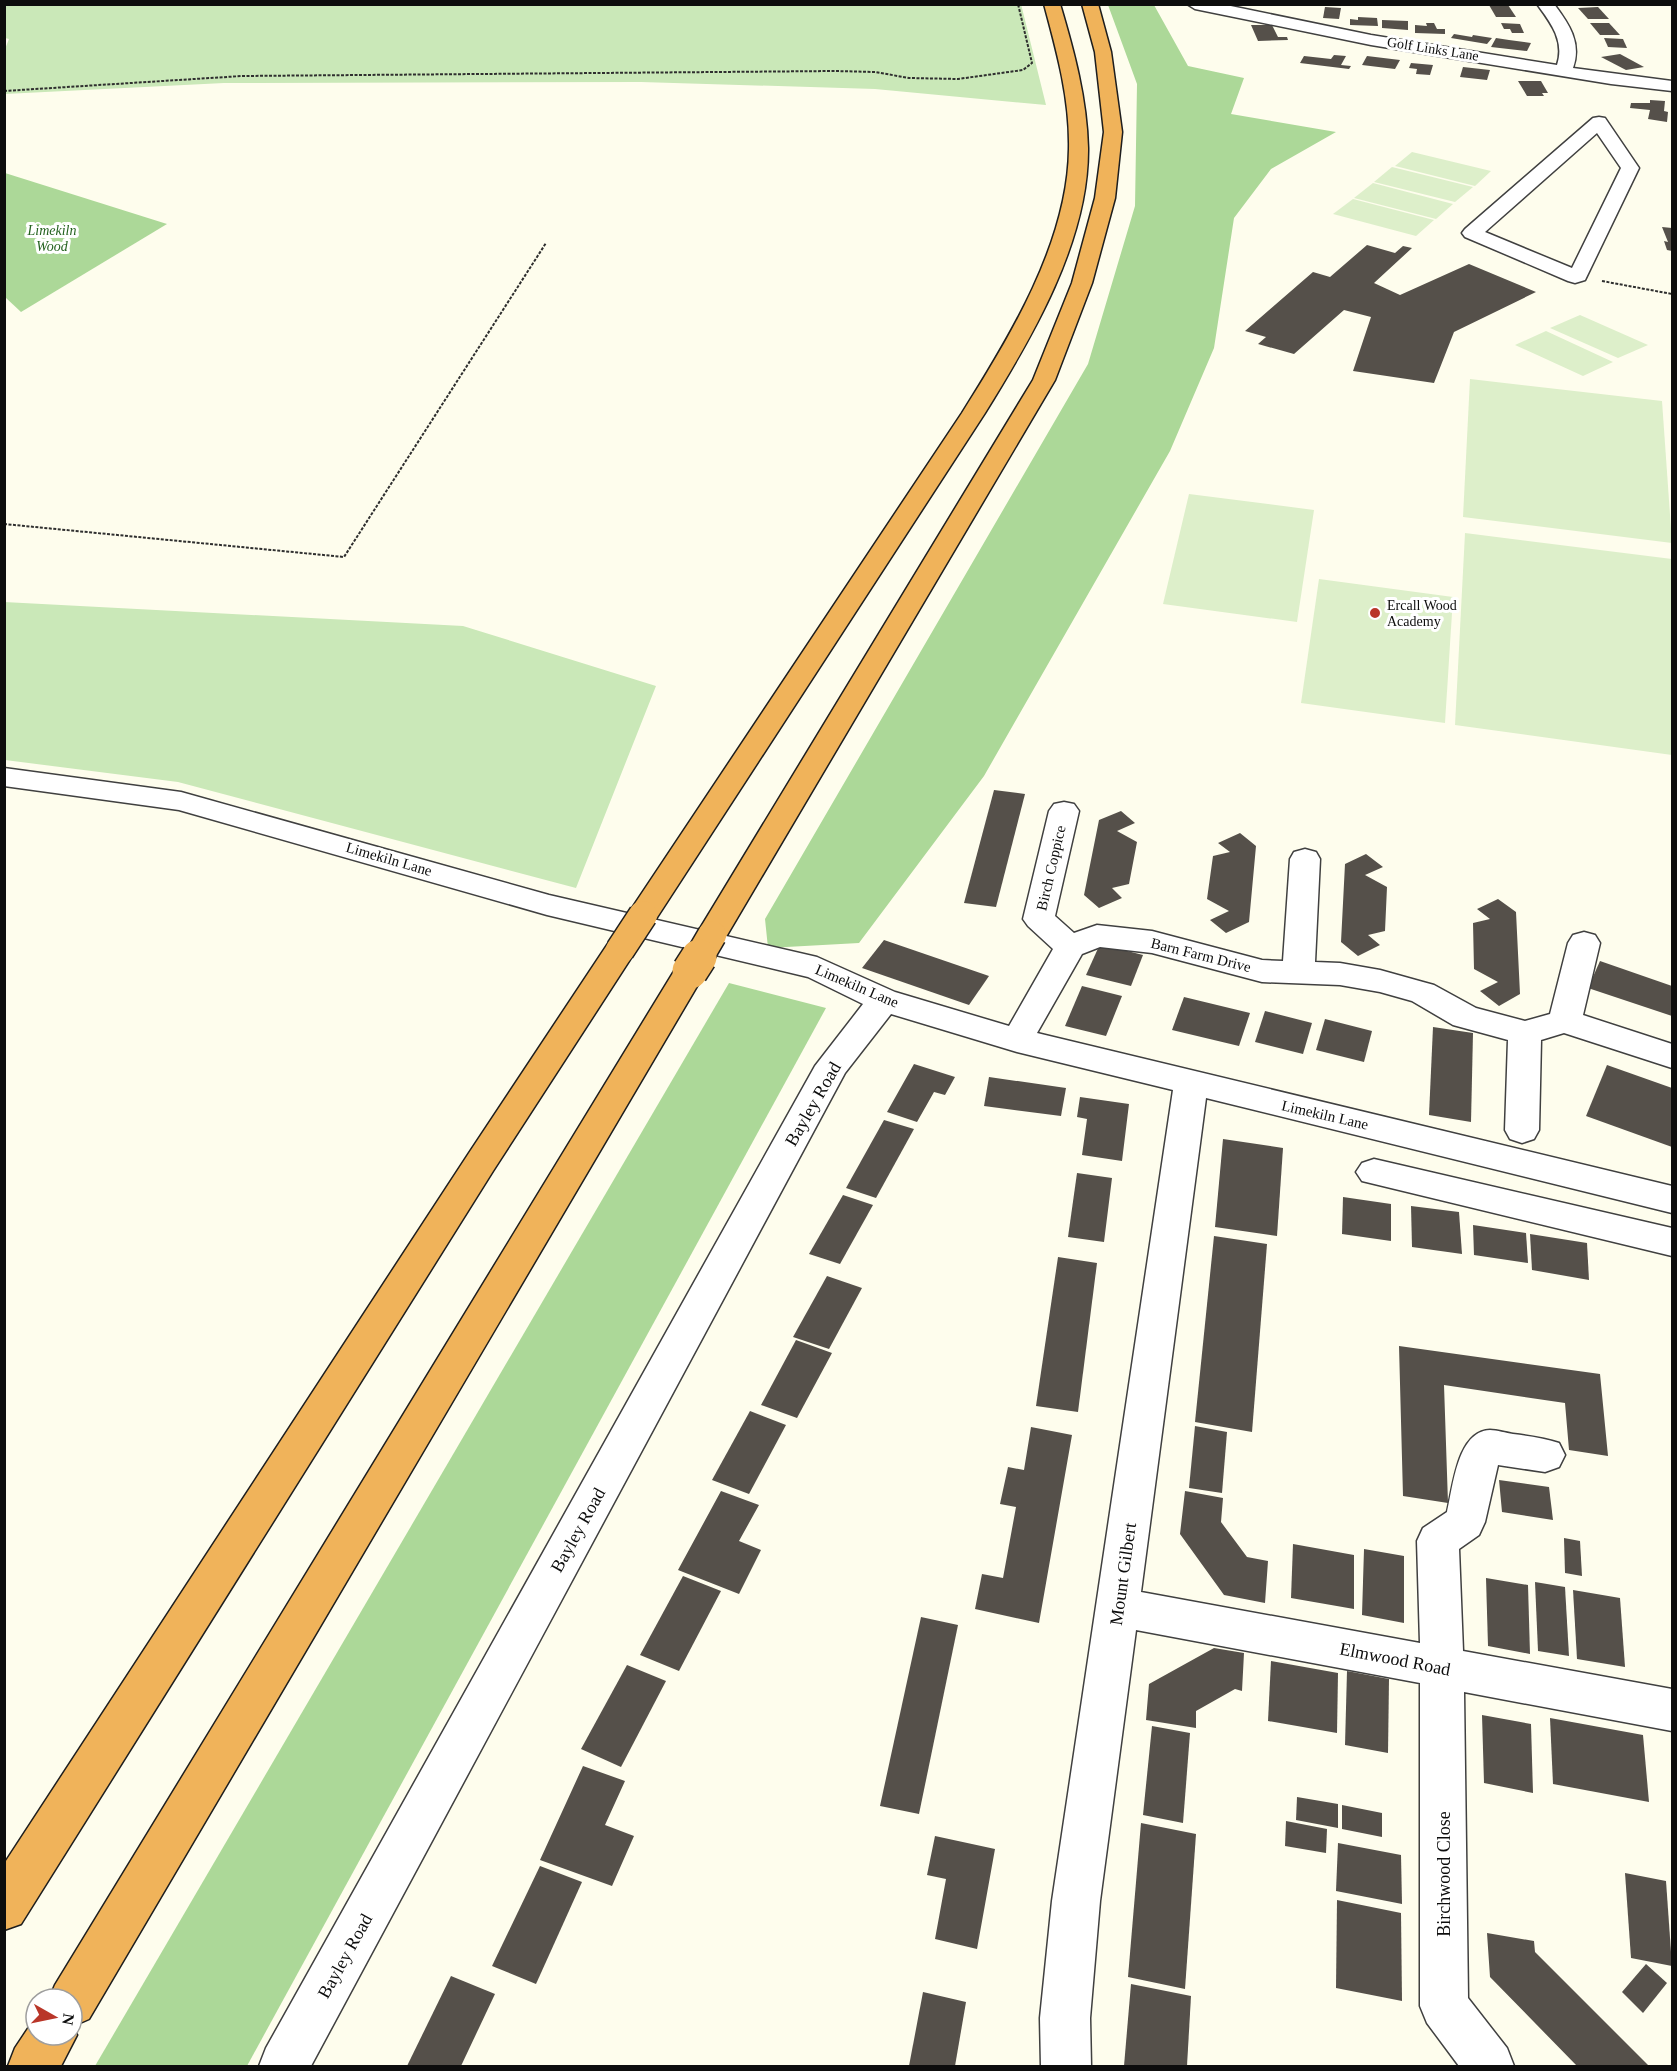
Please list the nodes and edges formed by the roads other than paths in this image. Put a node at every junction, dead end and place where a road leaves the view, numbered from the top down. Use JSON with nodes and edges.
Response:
{"nodes":[{"id":1,"x":1052,"y":4,"type":"edge"},
{"id":2,"x":1090,"y":4,"type":"edge"},
{"id":3,"x":1195,"y":4,"type":"edge"},
{"id":4,"x":1545,"y":4,"type":"edge"},
{"id":5,"x":1575,"y":78,"type":"junction"},
{"id":6,"x":1672,"y":86,"type":"edge"},
{"id":7,"x":1596,"y":115,"type":"joint"},
{"id":8,"x":4,"y":777,"type":"edge"},
{"id":9,"x":1064,"y":811,"type":"dead end"},
{"id":10,"x":1305,"y":859,"type":"dead end"},
{"id":11,"x":1584,"y":943,"type":"dead end"},
{"id":12,"x":1070,"y":947,"type":"junction"},
{"id":13,"x":1298,"y":973,"type":"junction"},
{"id":14,"x":884,"y":1000,"type":"junction"},
{"id":15,"x":1565,"y":1021,"type":"junction"},
{"id":16,"x":1525,"y":1033,"type":"junction"},
{"id":17,"x":1017,"y":1040,"type":"junction"},
{"id":18,"x":1672,"y":1056,"type":"edge"},
{"id":19,"x":1191,"y":1083,"type":"junction"},
{"id":20,"x":1522,"y":1130,"type":"dead end"},
{"id":21,"x":1374,"y":1172,"type":"dead end"},
{"id":22,"x":1672,"y":1199,"type":"edge"},
{"id":23,"x":1672,"y":1242,"type":"edge"},
{"id":24,"x":1545,"y":1455,"type":"dead end"},
{"id":25,"x":1118,"y":1607,"type":"junction"},
{"id":26,"x":1442,"y":1668,"type":"junction"},
{"id":27,"x":1672,"y":1710,"type":"edge"},
{"id":28,"x":4,"y":1907,"type":"edge"},
{"id":29,"x":81,"y":1987,"type":"edge"},
{"id":30,"x":45,"y":2047,"type":"edge"},
{"id":31,"x":33,"y":2067,"type":"edge"},
{"id":32,"x":284,"y":2067,"type":"edge"},
{"id":33,"x":1066,"y":2067,"type":"edge"},
{"id":34,"x":1489,"y":2067,"type":"edge"}],
"edges":[{"from":1,"to":28,"type":"highway","bridge":true},
{"from":2,"to":29,"type":"highway","bridge":true},
{"from":3,"to":5,"type":"street","name":"Golf Links Lane"},
{"from":4,"to":5,"type":"street"},
{"from":5,"to":6,"type":"street","name":"Golf Links Lane"},
{"from":7,"to":7,"type":"street"},
{"from":8,"to":14,"type":"street","name":"Limekiln Lane"},
{"from":9,"to":12,"type":"street","name":"Birch Coppice"},
{"from":10,"to":13,"type":"street"},
{"from":11,"to":15,"type":"street"},
{"from":12,"to":13,"type":"street","name":"Barn Farm Drive"},
{"from":12,"to":17,"type":"street"},
{"from":13,"to":16,"type":"street","name":"Barn Farm Drive"},
{"from":14,"to":17,"type":"street","name":"Limekiln Lane"},
{"from":14,"to":32,"type":"street","name":"Bayley Road"},
{"from":15,"to":16,"type":"street"},
{"from":15,"to":18,"type":"street"},
{"from":16,"to":20,"type":"street"},
{"from":17,"to":19,"type":"street","name":"Limekiln Lane"},
{"from":19,"to":22,"type":"street","name":"Limekiln Lane"},
{"from":19,"to":25,"type":"street","name":"Mount Gilbert"},
{"from":21,"to":23,"type":"street"},
{"from":24,"to":26,"type":"street","name":"Birchwood Close"},
{"from":25,"to":26,"type":"street","name":"Elmwood Road"},
{"from":25,"to":33,"type":"street","name":"Mount Gilbert"},
{"from":26,"to":27,"type":"street","name":"Elmwood Road"},
{"from":26,"to":34,"type":"street","name":"Birchwood Close"},
{"from":30,"to":31,"type":"highway"}]}
